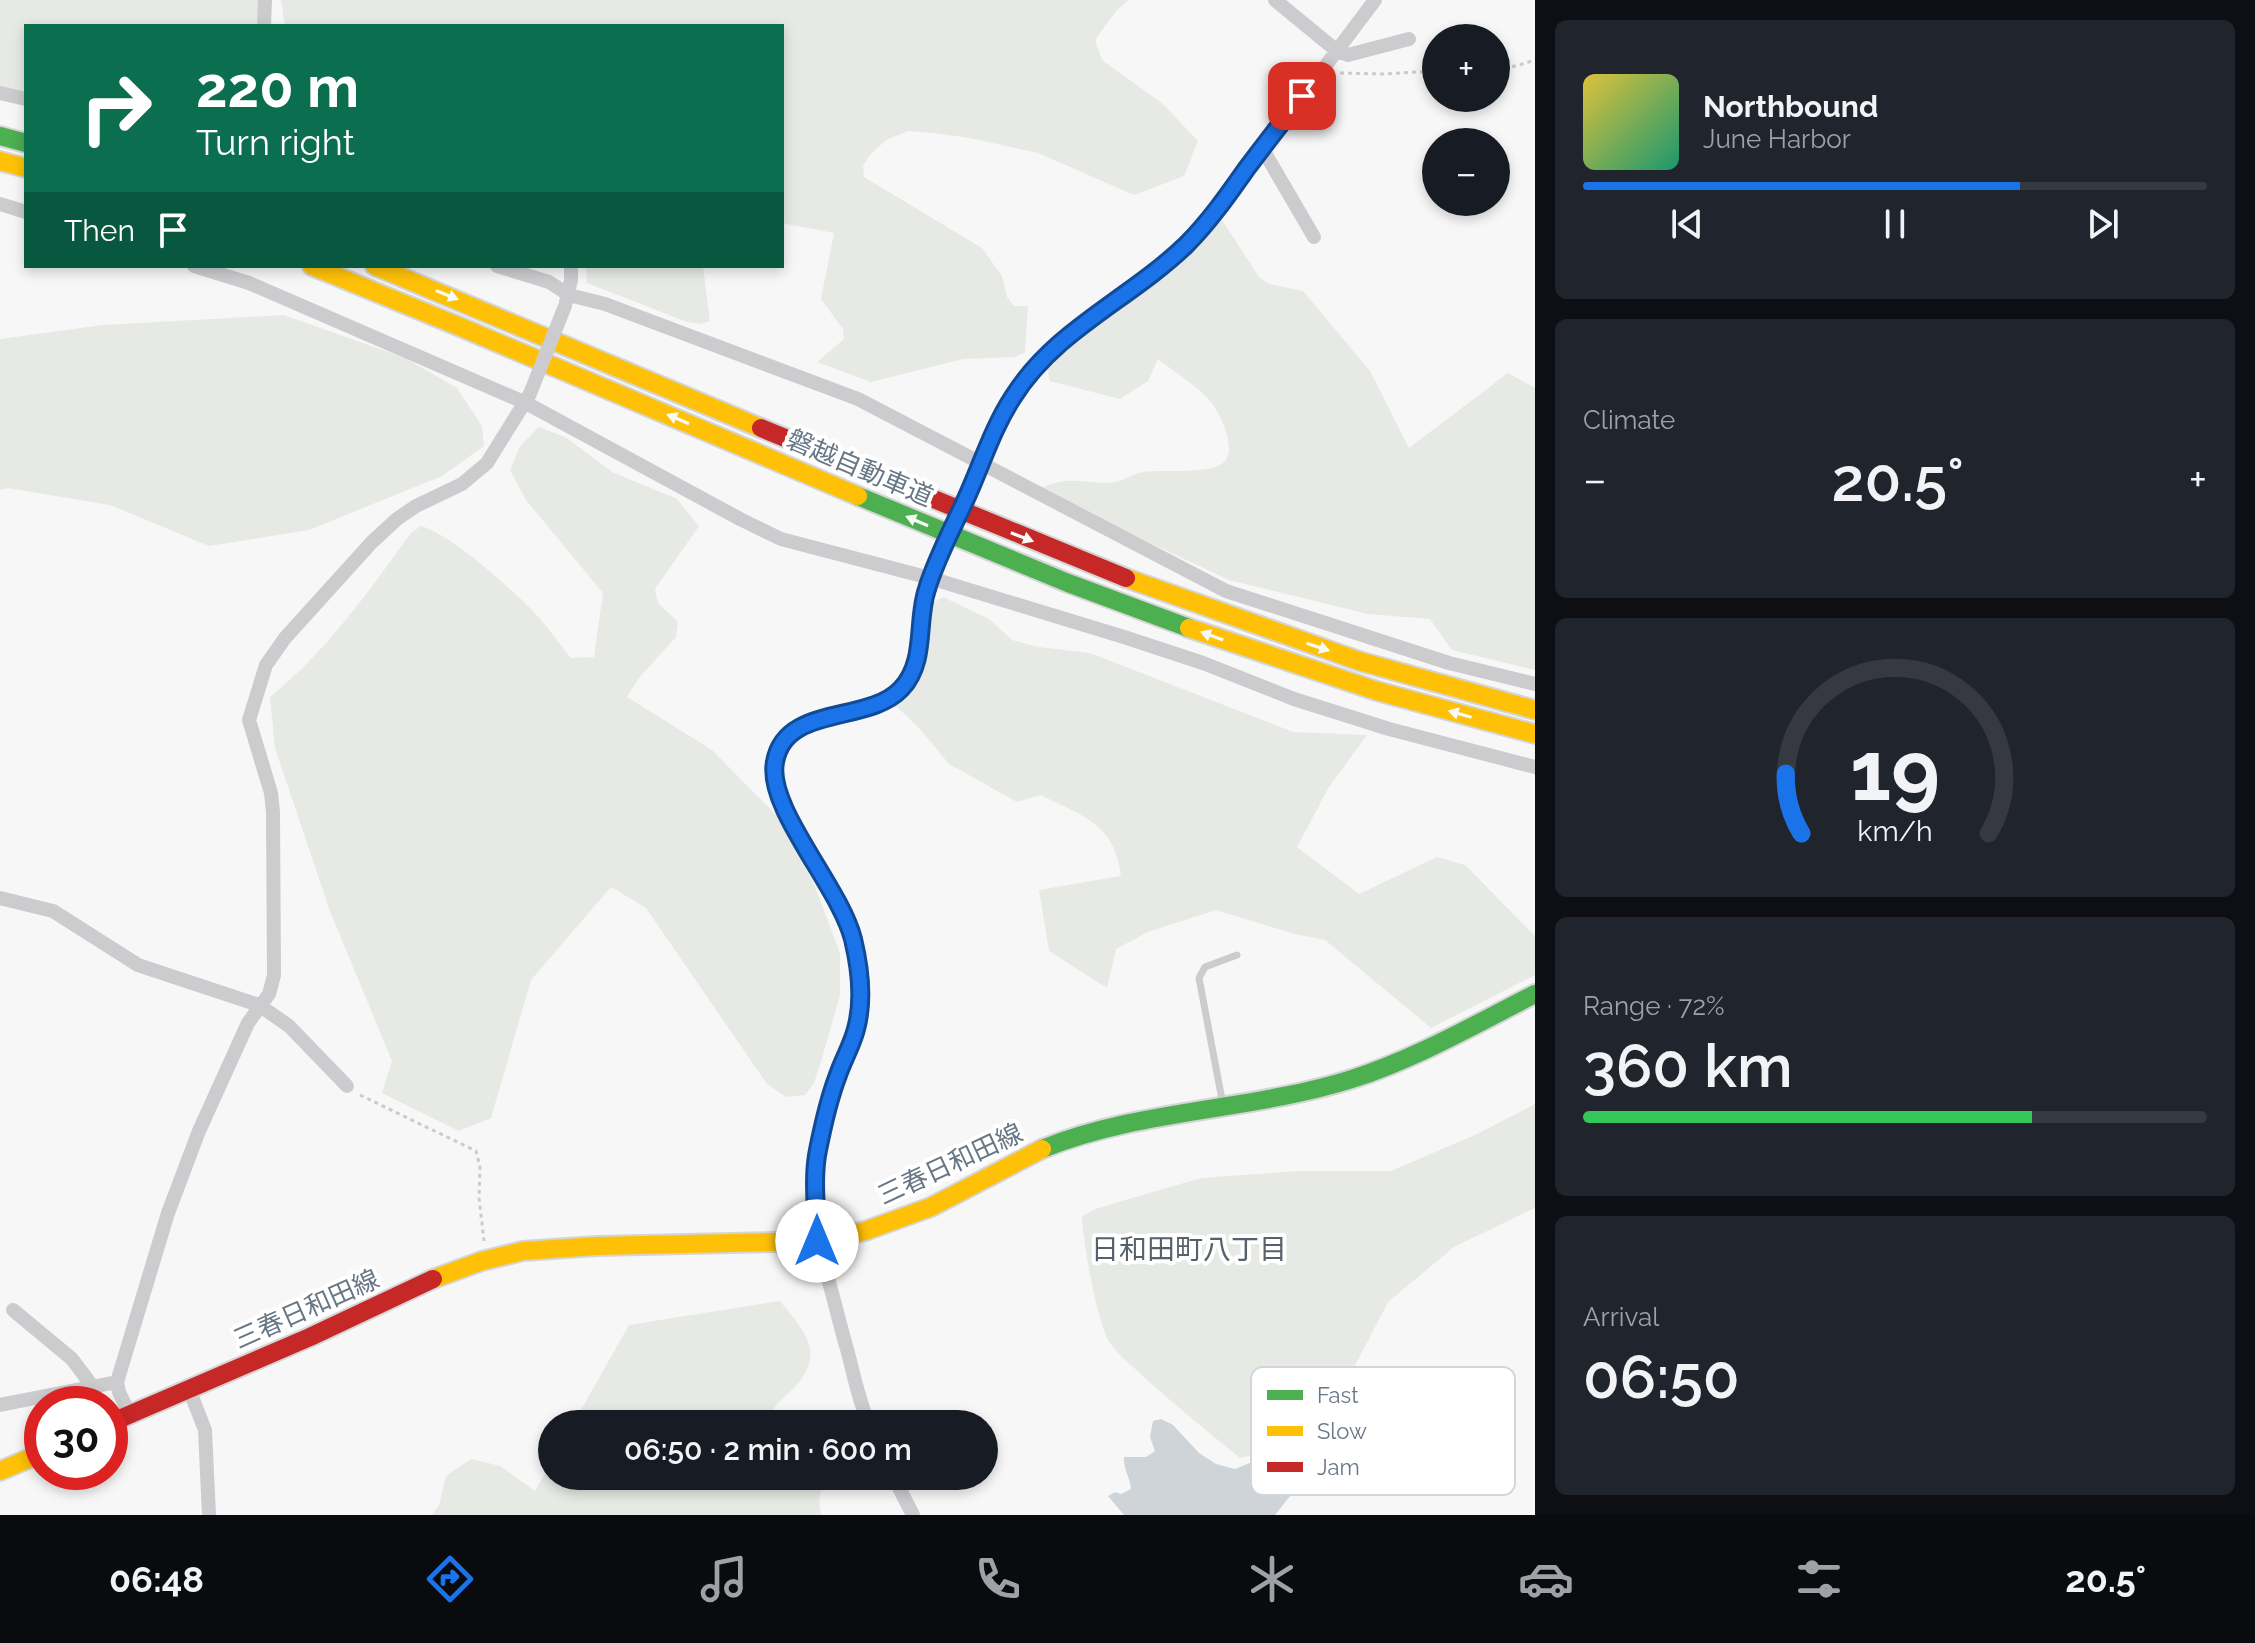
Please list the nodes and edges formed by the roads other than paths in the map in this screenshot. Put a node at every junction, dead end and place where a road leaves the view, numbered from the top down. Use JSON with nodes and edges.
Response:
{"nodes":[{"id":1,"x":265,"y":0,"type":"edge"},
{"id":2,"x":1275,"y":0,"type":"edge"},
{"id":3,"x":1375,"y":0,"type":"edge"},
{"id":4,"x":264,"y":24,"type":"edge"},
{"id":5,"x":1409,"y":39,"type":"dead end"},
{"id":6,"x":1337,"y":51,"type":"junction"},
{"id":7,"x":0,"y":93,"type":"edge"},
{"id":8,"x":24,"y":99,"type":"edge"},
{"id":9,"x":0,"y":136,"type":"edge"},
{"id":10,"x":24,"y":142,"type":"edge"},
{"id":11,"x":1262,"y":148,"type":"junction"},
{"id":12,"x":0,"y":161,"type":"edge"},
{"id":13,"x":24,"y":167,"type":"edge"},
{"id":14,"x":0,"y":204,"type":"edge"},
{"id":15,"x":24,"y":211,"type":"edge"},
{"id":16,"x":1314,"y":237,"type":"dead end"},
{"id":17,"x":200,"y":268,"type":"edge"},
{"id":18,"x":317,"y":268,"type":"edge"},
{"id":19,"x":380,"y":268,"type":"edge"},
{"id":20,"x":504,"y":268,"type":"edge"},
{"id":21,"x":571,"y":268,"type":"edge"},
{"id":22,"x":567,"y":301,"type":"junction"},
{"id":23,"x":527,"y":399,"type":"junction"},
{"id":24,"x":978,"y":471,"type":"junction"},
{"id":25,"x":930,"y":578,"type":"junction"},
{"id":26,"x":1535,"y":684,"type":"edge"},
{"id":27,"x":1535,"y":710,"type":"edge"},
{"id":28,"x":1535,"y":734,"type":"edge"},
{"id":29,"x":1535,"y":767,"type":"edge"},
{"id":30,"x":0,"y":898,"type":"edge"},
{"id":31,"x":1237,"y":955,"type":"dead end"},
{"id":32,"x":1535,"y":994,"type":"edge"},
{"id":33,"x":259,"y":1005,"type":"junction"},
{"id":34,"x":347,"y":1086,"type":"road end"},
{"id":35,"x":1224,"y":1107,"type":"junction"},
{"id":36,"x":817,"y":1241,"type":"junction"},
{"id":37,"x":13,"y":1310,"type":"dead end"},
{"id":38,"x":117,"y":1382,"type":"junction"},
{"id":39,"x":92,"y":1386,"type":"edge"},
{"id":40,"x":98,"y":1386,"type":"edge"},
{"id":41,"x":189,"y":1389,"type":"junction"},
{"id":42,"x":24,"y":1400,"type":"edge"},
{"id":43,"x":0,"y":1405,"type":"edge"},
{"id":44,"x":863,"y":1410,"type":"edge"},
{"id":45,"x":130,"y":1415,"type":"joint"},
{"id":46,"x":24,"y":1461,"type":"edge"},
{"id":47,"x":0,"y":1471,"type":"edge"},
{"id":48,"x":900,"y":1490,"type":"edge"},
{"id":49,"x":209,"y":1515,"type":"edge"},
{"id":50,"x":913,"y":1515,"type":"edge"}],
"edges":[{"from":1,"to":4,"type":"street"},
{"from":2,"to":6,"type":"street"},
{"from":3,"to":6,"type":"street"},
{"from":5,"to":6,"type":"street"},
{"from":6,"to":11,"type":"street"},
{"from":7,"to":8,"type":"street"},
{"from":9,"to":10,"type":"main road"},
{"from":11,"to":16,"type":"street"},
{"from":11,"to":24,"type":"street"},
{"from":12,"to":13,"type":"main road"},
{"from":14,"to":15,"type":"street"},
{"from":17,"to":23,"type":"street"},
{"from":28,"to":18,"type":"main road","name":"磐越自動車道","one_way":true},
{"from":19,"to":27,"type":"main road","name":"磐越自動車道","one_way":true},
{"from":20,"to":22,"type":"street"},
{"from":21,"to":22,"type":"street"},
{"from":22,"to":23,"type":"street","bridge":true},
{"from":22,"to":24,"type":"street"},
{"from":23,"to":25,"type":"street"},
{"from":23,"to":33,"type":"street"},
{"from":24,"to":25,"type":"street","bridge":true},
{"from":24,"to":26,"type":"street"},
{"from":25,"to":29,"type":"street"},
{"from":25,"to":36,"type":"street"},
{"from":30,"to":33,"type":"street"},
{"from":31,"to":35,"type":"lane"},
{"from":32,"to":35,"type":"main road","name":"三春日和田線"},
{"from":33,"to":34,"type":"street"},
{"from":33,"to":38,"type":"street"},
{"from":35,"to":36,"type":"main road","name":"三春日和田線"},
{"from":36,"to":41,"type":"main road","name":"三春日和田線"},
{"from":36,"to":44,"type":"street"},
{"from":37,"to":39,"type":"street"},
{"from":38,"to":40,"type":"street"},
{"from":38,"to":45,"type":"street"},
{"from":41,"to":45,"type":"main road","name":"三春日和田線"},
{"from":41,"to":49,"type":"street"},
{"from":42,"to":43,"type":"street"},
{"from":46,"to":47,"type":"main road"},
{"from":48,"to":50,"type":"street"}]}
